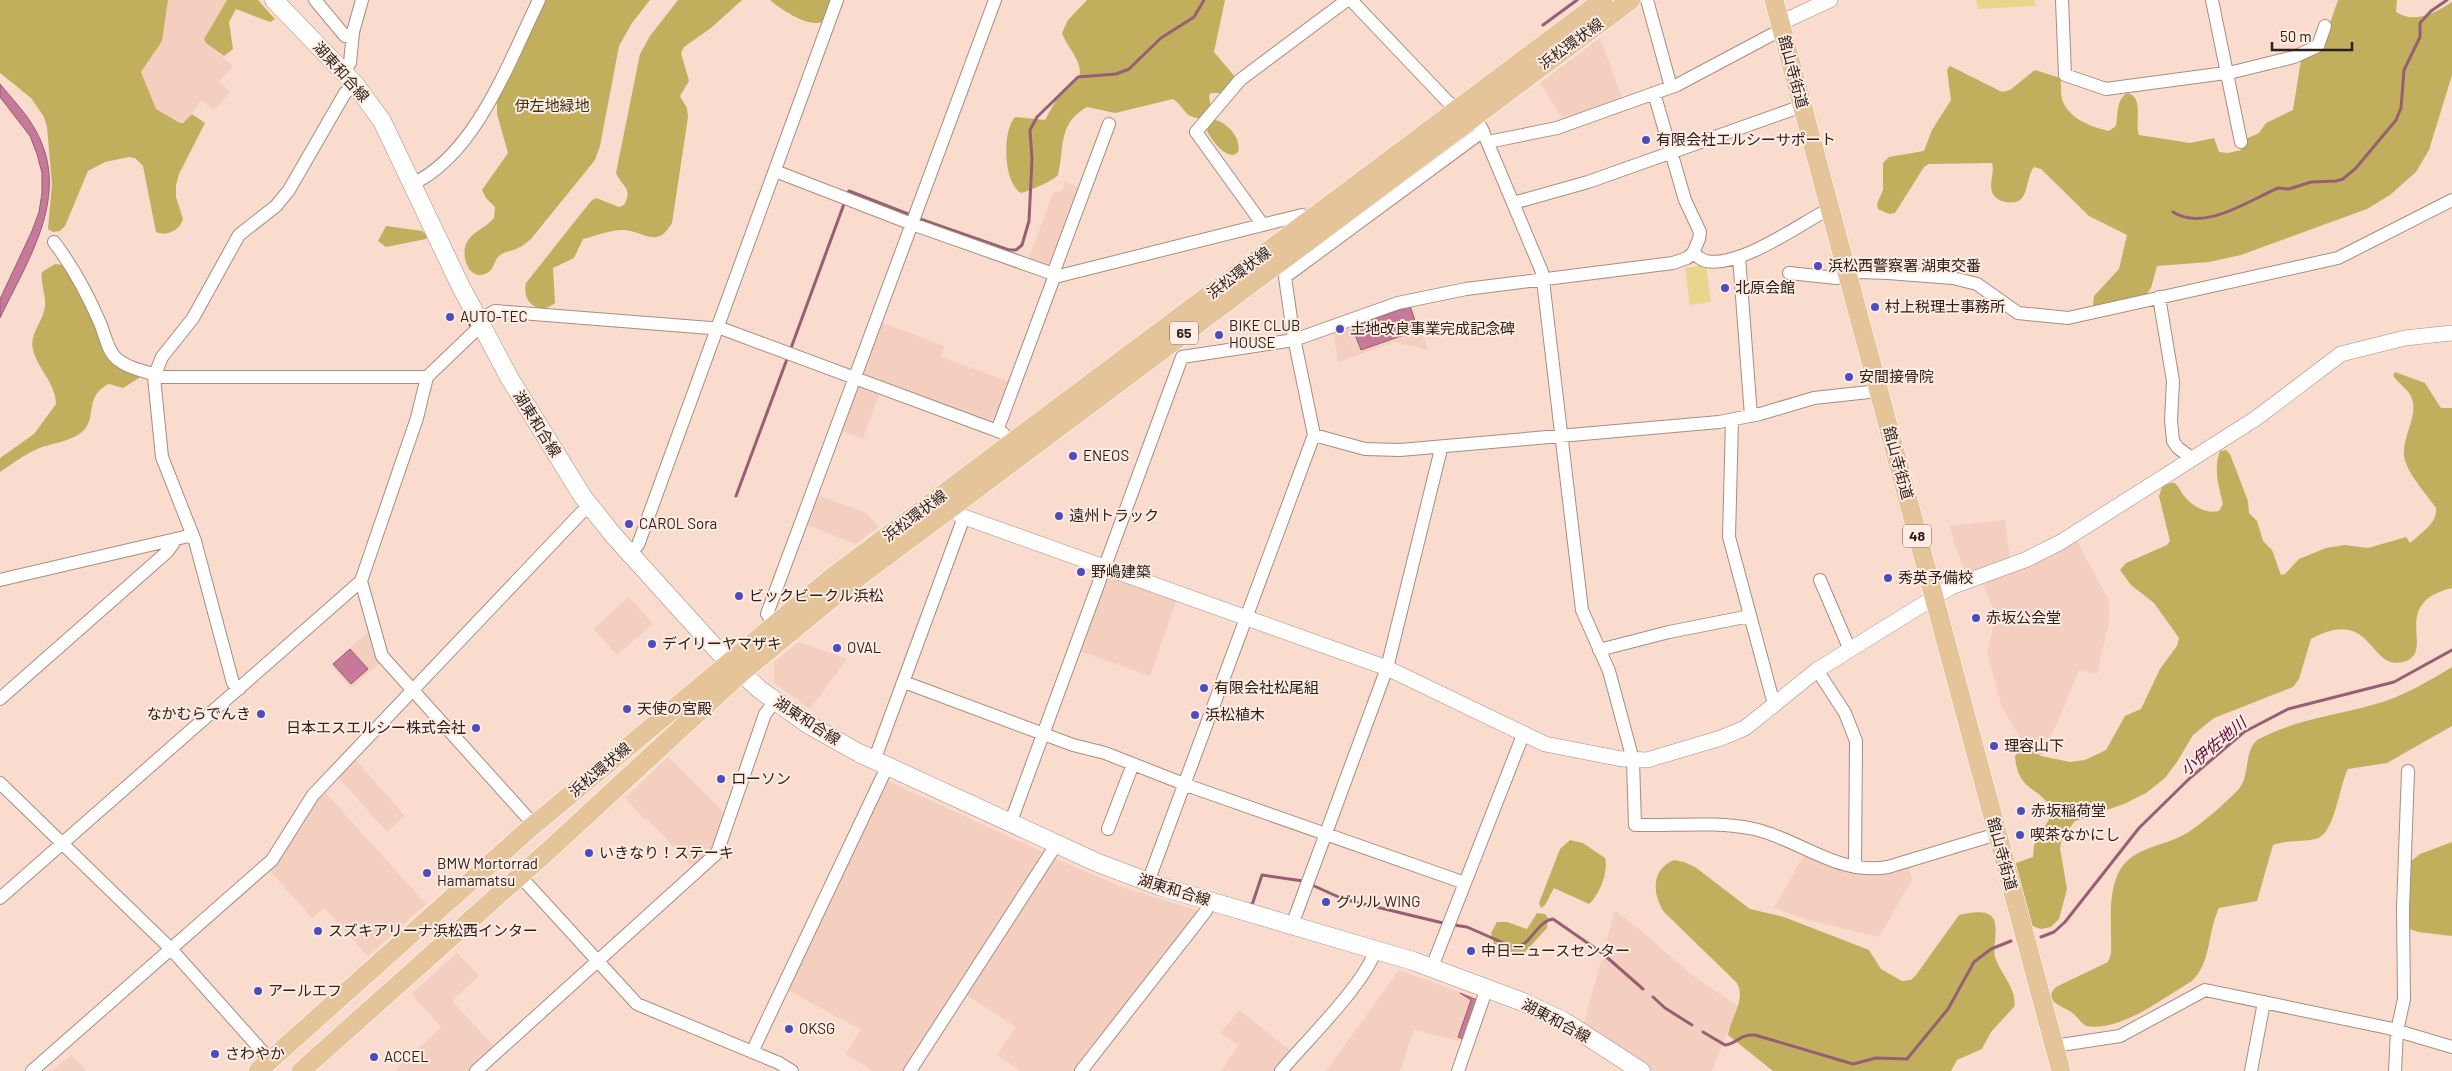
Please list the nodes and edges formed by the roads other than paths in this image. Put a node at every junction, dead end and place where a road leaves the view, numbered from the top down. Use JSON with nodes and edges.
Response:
{"nodes":[{"id":1,"x":274,"y":0,"type":"edge"},
{"id":2,"x":315,"y":0,"type":"edge"},
{"id":3,"x":362,"y":0,"type":"edge"},
{"id":4,"x":539,"y":0,"type":"edge"},
{"id":5,"x":837,"y":0,"type":"edge"},
{"id":6,"x":995,"y":0,"type":"edge"},
{"id":7,"x":1347,"y":0,"type":"edge"},
{"id":8,"x":1351,"y":0,"type":"edge"},
{"id":9,"x":1603,"y":0,"type":"edge"},
{"id":10,"x":1631,"y":0,"type":"edge"},
{"id":11,"x":1647,"y":0,"type":"edge"},
{"id":12,"x":1774,"y":0,"type":"edge"},
{"id":13,"x":1830,"y":0,"type":"edge"},
{"id":14,"x":2062,"y":0,"type":"edge"},
{"id":15,"x":2212,"y":0,"type":"edge"},
{"id":16,"x":1582,"y":26,"type":"junction"},
{"id":17,"x":2325,"y":26,"type":"dead end"},
{"id":18,"x":1781,"y":27,"type":"junction"},
{"id":19,"x":352,"y":37,"type":"junction"},
{"id":20,"x":343,"y":70,"type":"junction"},
{"id":21,"x":2227,"y":73,"type":"junction"},
{"id":22,"x":355,"y":84,"type":"junction"},
{"id":23,"x":1671,"y":87,"type":"junction"},
{"id":24,"x":1654,"y":93,"type":"junction"},
{"id":25,"x":1802,"y":106,"type":"junction"},
{"id":26,"x":1109,"y":124,"type":"dead end"},
{"id":27,"x":1475,"y":125,"type":"junction"},
{"id":28,"x":2241,"y":142,"type":"dead end"},
{"id":29,"x":1671,"y":153,"type":"junction"},
{"id":30,"x":775,"y":171,"type":"junction"},
{"id":31,"x":412,"y":184,"type":"junction"},
{"id":32,"x":2452,"y":200,"type":"edge"},
{"id":33,"x":1513,"y":203,"type":"junction"},
{"id":34,"x":1830,"y":211,"type":"junction"},
{"id":35,"x":912,"y":224,"type":"junction"},
{"id":36,"x":1263,"y":225,"type":"junction"},
{"id":37,"x":1316,"y":234,"type":"junction"},
{"id":38,"x":54,"y":242,"type":"dead end"},
{"id":39,"x":1693,"y":253,"type":"junction"},
{"id":40,"x":1739,"y":258,"type":"junction"},
{"id":41,"x":1789,"y":273,"type":"dead end"},
{"id":42,"x":1054,"y":274,"type":"junction"},
{"id":43,"x":1848,"y":275,"type":"junction"},
{"id":44,"x":1543,"y":280,"type":"junction"},
{"id":45,"x":2158,"y":297,"type":"junction"},
{"id":46,"x":481,"y":324,"type":"junction"},
{"id":47,"x":717,"y":329,"type":"junction"},
{"id":48,"x":2452,"y":333,"type":"edge"},
{"id":49,"x":1294,"y":340,"type":"junction"},
{"id":50,"x":154,"y":374,"type":"junction"},
{"id":51,"x":427,"y":377,"type":"junction"},
{"id":52,"x":855,"y":378,"type":"junction"},
{"id":53,"x":1878,"y":391,"type":"junction"},
{"id":54,"x":1751,"y":416,"type":"junction"},
{"id":55,"x":1732,"y":420,"type":"junction"},
{"id":56,"x":997,"y":431,"type":"junction"},
{"id":57,"x":1314,"y":435,"type":"junction"},
{"id":58,"x":1561,"y":436,"type":"junction"},
{"id":59,"x":1011,"y":444,"type":"junction"},
{"id":60,"x":1440,"y":447,"type":"junction"},
{"id":61,"x":2193,"y":459,"type":"junction"},
{"id":62,"x":590,"y":507,"type":"junction"},
{"id":63,"x":958,"y":512,"type":"junction"},
{"id":64,"x":193,"y":535,"type":"junction"},
{"id":65,"x":172,"y":540,"type":"junction"},
{"id":66,"x":629,"y":553,"type":"junction"},
{"id":67,"x":1105,"y":567,"type":"junction"},
{"id":68,"x":0,"y":580,"type":"edge"},
{"id":69,"x":1820,"y":580,"type":"dead end"},
{"id":70,"x":361,"y":581,"type":"junction"},
{"id":71,"x":1934,"y":598,"type":"junction"},
{"id":72,"x":1750,"y":616,"type":"junction"},
{"id":73,"x":1246,"y":618,"type":"junction"},
{"id":74,"x":775,"y":624,"type":"junction"},
{"id":75,"x":1599,"y":650,"type":"junction"},
{"id":76,"x":1850,"y":650,"type":"junction"},
{"id":77,"x":734,"y":668,"type":"junction"},
{"id":78,"x":1387,"y":668,"type":"junction"},
{"id":79,"x":1818,"y":670,"type":"junction"},
{"id":80,"x":904,"y":682,"type":"junction"},
{"id":81,"x":239,"y":689,"type":"junction"},
{"id":82,"x":413,"y":690,"type":"junction"},
{"id":83,"x":0,"y":700,"type":"edge"},
{"id":84,"x":775,"y":701,"type":"junction"},
{"id":85,"x":1777,"y":702,"type":"junction"},
{"id":86,"x":1044,"y":734,"type":"junction"},
{"id":87,"x":1523,"y":735,"type":"junction"},
{"id":88,"x":1633,"y":760,"type":"junction"},
{"id":89,"x":881,"y":764,"type":"junction"},
{"id":90,"x":1133,"y":764,"type":"junction"},
{"id":91,"x":2408,"y":771,"type":"dead end"},
{"id":92,"x":0,"y":783,"type":"edge"},
{"id":93,"x":1184,"y":784,"type":"junction"},
{"id":94,"x":1010,"y":824,"type":"junction"},
{"id":95,"x":534,"y":826,"type":"junction"},
{"id":96,"x":1108,"y":829,"type":"dead end"},
{"id":97,"x":1325,"y":834,"type":"junction"},
{"id":98,"x":1997,"y":834,"type":"junction"},
{"id":99,"x":64,"y":842,"type":"junction"},
{"id":100,"x":1056,"y":845,"type":"junction"},
{"id":101,"x":1855,"y":867,"type":"junction"},
{"id":102,"x":520,"y":876,"type":"junction"},
{"id":103,"x":1148,"y":882,"type":"junction"},
{"id":104,"x":1465,"y":883,"type":"junction"},
{"id":105,"x":0,"y":898,"type":"edge"},
{"id":106,"x":1209,"y":901,"type":"junction"},
{"id":107,"x":1292,"y":925,"type":"junction"},
{"id":108,"x":171,"y":948,"type":"junction"},
{"id":109,"x":1376,"y":949,"type":"junction"},
{"id":110,"x":597,"y":961,"type":"junction"},
{"id":111,"x":1432,"y":967,"type":"junction"},
{"id":112,"x":1487,"y":988,"type":"junction"},
{"id":113,"x":2264,"y":1002,"type":"junction"},
{"id":114,"x":2397,"y":1031,"type":"junction"},
{"id":115,"x":2054,"y":1046,"type":"junction"},
{"id":116,"x":2452,"y":1046,"type":"edge"},
{"id":117,"x":752,"y":1052,"type":"junction"},
{"id":118,"x":264,"y":1065,"type":"edge"},
{"id":119,"x":32,"y":1071,"type":"edge"},
{"id":120,"x":302,"y":1071,"type":"edge"},
{"id":121,"x":476,"y":1071,"type":"edge"},
{"id":122,"x":792,"y":1071,"type":"edge"},
{"id":123,"x":910,"y":1071,"type":"edge"},
{"id":124,"x":1081,"y":1071,"type":"edge"},
{"id":125,"x":1281,"y":1071,"type":"edge"},
{"id":126,"x":1458,"y":1071,"type":"edge"},
{"id":127,"x":1641,"y":1071,"type":"edge"},
{"id":128,"x":2061,"y":1071,"type":"edge"},
{"id":129,"x":2251,"y":1071,"type":"edge"},
{"id":130,"x":2395,"y":1071,"type":"edge"}],
"edges":[{"from":1,"to":20,"type":"main road","name":"湖東和合線"},
{"from":2,"to":19,"type":"street"},
{"from":3,"to":19,"type":"street"},
{"from":4,"to":31,"type":"street"},
{"from":5,"to":30,"type":"street"},
{"from":6,"to":35,"type":"street"},
{"from":7,"to":36,"type":"street"},
{"from":8,"to":27,"type":"street"},
{"from":9,"to":16,"type":"main road","name":"浜松環状線","number":"65"},
{"from":10,"to":16,"type":"main road","name":"浜松環状線","number":"65"},
{"from":11,"to":23,"type":"street"},
{"from":12,"to":18,"type":"main road","name":"舘山寺街道","number":"48"},
{"from":13,"to":18,"type":"street"},
{"from":14,"to":21,"type":"street"},
{"from":15,"to":21,"type":"street"},
{"from":16,"to":27,"type":"main road","name":"浜松環状線","number":"65"},
{"from":17,"to":21,"type":"street"},
{"from":18,"to":23,"type":"street"},
{"from":18,"to":25,"type":"main road","name":"舘山寺街道","number":"48"},
{"from":19,"to":20,"type":"street"},
{"from":20,"to":22,"type":"main road","name":"湖東和合線"},
{"from":21,"to":28,"type":"street"},
{"from":22,"to":31,"type":"main road","name":"湖東和合線"},
{"from":22,"to":50,"type":"street"},
{"from":23,"to":24,"type":"street"},
{"from":24,"to":27,"type":"street"},
{"from":24,"to":29,"type":"street"},
{"from":25,"to":29,"type":"street"},
{"from":25,"to":34,"type":"main road","name":"舘山寺街道","number":"48"},
{"from":26,"to":42,"type":"street"},
{"from":27,"to":33,"type":"street"},
{"from":27,"to":37,"type":"main road","name":"浜松環状線","number":"65"},
{"from":29,"to":33,"type":"street"},
{"from":29,"to":39,"type":"street"},
{"from":30,"to":35,"type":"street"},
{"from":30,"to":47,"type":"street"},
{"from":31,"to":46,"type":"main road","name":"湖東和合線"},
{"from":32,"to":45,"type":"street"},
{"from":33,"to":44,"type":"street"},
{"from":34,"to":40,"type":"street"},
{"from":34,"to":43,"type":"main road","name":"舘山寺街道","number":"48"},
{"from":35,"to":42,"type":"street"},
{"from":35,"to":52,"type":"street"},
{"from":36,"to":37,"type":"street"},
{"from":36,"to":42,"type":"street"},
{"from":37,"to":49,"type":"street"},
{"from":37,"to":59,"type":"main road","name":"浜松環状線","number":"65"},
{"from":37,"to":63,"type":"main road","name":"浜松環状線","number":"65"},
{"from":38,"to":50,"type":"street"},
{"from":39,"to":40,"type":"street"},
{"from":39,"to":44,"type":"street"},
{"from":40,"to":54,"type":"street"},
{"from":41,"to":43,"type":"street"},
{"from":42,"to":56,"type":"street"},
{"from":43,"to":45,"type":"street"},
{"from":43,"to":53,"type":"main road","name":"舘山寺街道","number":"48"},
{"from":44,"to":49,"type":"street"},
{"from":44,"to":58,"type":"street"},
{"from":45,"to":61,"type":"street"},
{"from":46,"to":47,"type":"street"},
{"from":46,"to":51,"type":"street"},
{"from":46,"to":62,"type":"main road","name":"湖東和合線"},
{"from":47,"to":52,"type":"street"},
{"from":47,"to":66,"type":"street"},
{"from":48,"to":61,"type":"street"},
{"from":49,"to":57,"type":"street"},
{"from":49,"to":67,"type":"street"},
{"from":50,"to":51,"type":"street"},
{"from":50,"to":64,"type":"street"},
{"from":51,"to":70,"type":"street"},
{"from":52,"to":56,"type":"street"},
{"from":52,"to":74,"type":"street"},
{"from":53,"to":54,"type":"street"},
{"from":53,"to":71,"type":"main road","name":"舘山寺街道","number":"48"},
{"from":54,"to":55,"type":"street"},
{"from":55,"to":58,"type":"street"},
{"from":55,"to":72,"type":"street"},
{"from":56,"to":59,"type":"street"},
{"from":57,"to":60,"type":"street"},
{"from":57,"to":73,"type":"street"},
{"from":58,"to":60,"type":"street"},
{"from":58,"to":75,"type":"street"},
{"from":59,"to":74,"type":"main road","name":"浜松環状線","number":"65"},
{"from":60,"to":78,"type":"street"},
{"from":61,"to":71,"type":"street"},
{"from":62,"to":66,"type":"main road","name":"湖東和合線"},
{"from":62,"to":82,"type":"street"},
{"from":63,"to":67,"type":"street"},
{"from":63,"to":77,"type":"main road","name":"浜松環状線","number":"65"},
{"from":63,"to":80,"type":"street"},
{"from":64,"to":65,"type":"street"},
{"from":64,"to":81,"type":"street"},
{"from":65,"to":68,"type":"street"},
{"from":65,"to":83,"type":"street"},
{"from":66,"to":77,"type":"main road","name":"湖東和合線"},
{"from":67,"to":73,"type":"street"},
{"from":67,"to":86,"type":"street"},
{"from":69,"to":76,"type":"street"},
{"from":70,"to":81,"type":"street"},
{"from":70,"to":82,"type":"street"},
{"from":71,"to":76,"type":"street"},
{"from":71,"to":98,"type":"main road","name":"舘山寺街道","number":"48"},
{"from":72,"to":75,"type":"street"},
{"from":72,"to":85,"type":"street"},
{"from":73,"to":78,"type":"street"},
{"from":73,"to":93,"type":"street"},
{"from":74,"to":77,"type":"main road","name":"浜松環状線","number":"65"},
{"from":75,"to":88,"type":"street"},
{"from":76,"to":79,"type":"street"},
{"from":77,"to":84,"type":"main road","name":"湖東和合線"},
{"from":77,"to":95,"type":"main road","name":"浜松環状線","number":"65"},
{"from":77,"to":102,"type":"main road","name":"浜松環状線","number":"65"},
{"from":78,"to":87,"type":"street"},
{"from":78,"to":97,"type":"street"},
{"from":79,"to":85,"type":"street"},
{"from":79,"to":101,"type":"street"},
{"from":80,"to":86,"type":"street"},
{"from":80,"to":89,"type":"street"},
{"from":81,"to":99,"type":"street"},
{"from":82,"to":95,"type":"street"},
{"from":82,"to":108,"type":"street"},
{"from":84,"to":89,"type":"main road","name":"湖東和合線"},
{"from":84,"to":110,"type":"street"},
{"from":85,"to":88,"type":"street"},
{"from":86,"to":90,"type":"street"},
{"from":86,"to":94,"type":"street"},
{"from":87,"to":88,"type":"street"},
{"from":87,"to":104,"type":"street"},
{"from":88,"to":101,"type":"street"},
{"from":89,"to":94,"type":"main road","name":"湖東和合線"},
{"from":89,"to":117,"type":"street"},
{"from":90,"to":93,"type":"street"},
{"from":90,"to":96,"type":"street"},
{"from":91,"to":114,"type":"street"},
{"from":92,"to":99,"type":"street"},
{"from":93,"to":97,"type":"street"},
{"from":93,"to":103,"type":"street"},
{"from":94,"to":100,"type":"main road","name":"湖東和合線"},
{"from":95,"to":118,"type":"main road","name":"浜松環状線","number":"65"},
{"from":97,"to":104,"type":"street"},
{"from":97,"to":107,"type":"street"},
{"from":98,"to":101,"type":"street"},
{"from":98,"to":115,"type":"main road","name":"舘山寺街道","number":"48"},
{"from":99,"to":105,"type":"street"},
{"from":99,"to":108,"type":"street"},
{"from":100,"to":103,"type":"main road","name":"湖東和合線"},
{"from":100,"to":123,"type":"street"},
{"from":102,"to":110,"type":"street"},
{"from":102,"to":120,"type":"main road","name":"浜松環状線","number":"65"},
{"from":103,"to":106,"type":"main road","name":"湖東和合線"},
{"from":104,"to":111,"type":"street"},
{"from":106,"to":107,"type":"main road","name":"湖東和合線"},
{"from":106,"to":124,"type":"street"},
{"from":107,"to":109,"type":"main road","name":"湖東和合線"},
{"from":108,"to":118,"type":"street"},
{"from":108,"to":119,"type":"street"},
{"from":109,"to":111,"type":"main road","name":"湖東和合線"},
{"from":109,"to":125,"type":"street"},
{"from":110,"to":117,"type":"street"},
{"from":110,"to":121,"type":"street"},
{"from":111,"to":112,"type":"main road","name":"湖東和合線"},
{"from":112,"to":126,"type":"street"},
{"from":112,"to":127,"type":"main road","name":"湖東和合線"},
{"from":113,"to":114,"type":"street"},
{"from":113,"to":115,"type":"street"},
{"from":113,"to":129,"type":"street"},
{"from":114,"to":116,"type":"street"},
{"from":114,"to":130,"type":"street"},
{"from":115,"to":128,"type":"main road","name":"舘山寺街道","number":"48"},
{"from":117,"to":122,"type":"street"}]}
